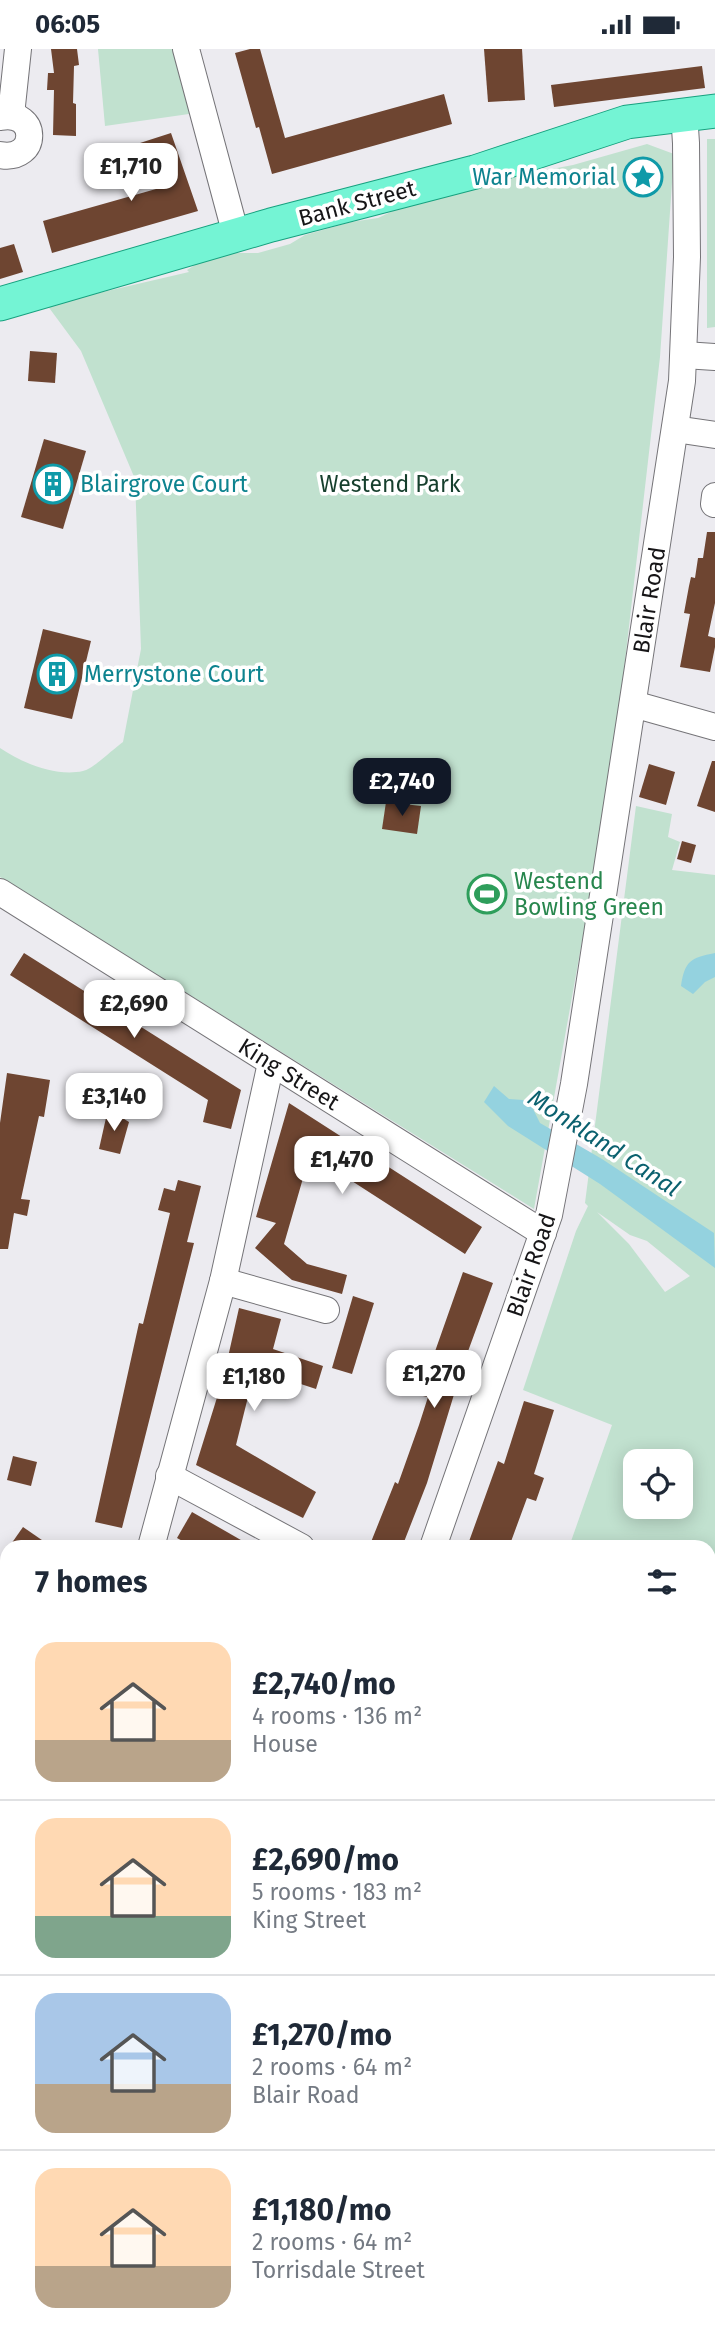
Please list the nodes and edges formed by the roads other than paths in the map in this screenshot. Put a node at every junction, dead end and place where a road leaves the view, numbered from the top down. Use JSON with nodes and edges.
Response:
{"nodes":[{"id":1,"x":18,"y":49,"type":"edge"},
{"id":2,"x":186,"y":49,"type":"edge"},
{"id":3,"x":700,"y":112,"type":"edge"},
{"id":4,"x":6,"y":116,"type":"edge"},
{"id":5,"x":0,"y":155,"type":"edge"},
{"id":6,"x":236,"y":235,"type":"junction"},
{"id":7,"x":0,"y":305,"type":"edge"},
{"id":8,"x":684,"y":355,"type":"junction"},
{"id":9,"x":715,"y":357,"type":"edge"},
{"id":10,"x":675,"y":429,"type":"junction"},
{"id":11,"x":715,"y":435,"type":"edge"},
{"id":12,"x":633,"y":704,"type":"junction"},
{"id":13,"x":715,"y":727,"type":"edge"},
{"id":14,"x":0,"y":892,"type":"edge"},
{"id":15,"x":271,"y":1063,"type":"junction"},
{"id":16,"x":542,"y":1233,"type":"junction"},
{"id":17,"x":223,"y":1281,"type":"junction"},
{"id":18,"x":326,"y":1310,"type":"dead end"},
{"id":19,"x":169,"y":1476,"type":"junction"},
{"id":20,"x":153,"y":1540,"type":"edge"},
{"id":21,"x":288,"y":1540,"type":"edge"},
{"id":22,"x":434,"y":1540,"type":"edge"},
{"id":23,"x":0,"y":2066,"type":"edge"},
{"id":24,"x":0,"y":2085,"type":"edge"}],
"edges":[{"from":1,"to":4,"type":"street"},
{"from":2,"to":6,"type":"street"},
{"from":3,"to":6,"type":"main road","name":"Bank Street"},
{"from":3,"to":8,"type":"street","name":"Blair Road"},
{"from":4,"to":5,"type":"street"},
{"from":6,"to":7,"type":"main road","name":"Bank Street"},
{"from":8,"to":9,"type":"street"},
{"from":8,"to":10,"type":"street","name":"Blair Road"},
{"from":10,"to":11,"type":"street"},
{"from":10,"to":12,"type":"street","name":"Blair Road"},
{"from":12,"to":13,"type":"street"},
{"from":12,"to":16,"type":"street","name":"Blair Road"},
{"from":14,"to":15,"type":"street","name":"King Street"},
{"from":15,"to":16,"type":"street","name":"King Street"},
{"from":15,"to":17,"type":"street"},
{"from":16,"to":22,"type":"street","name":"Blair Road"},
{"from":17,"to":18,"type":"street"},
{"from":17,"to":19,"type":"street"},
{"from":19,"to":20,"type":"street"},
{"from":19,"to":21,"type":"street"},
{"from":23,"to":24,"type":"street"}]}
